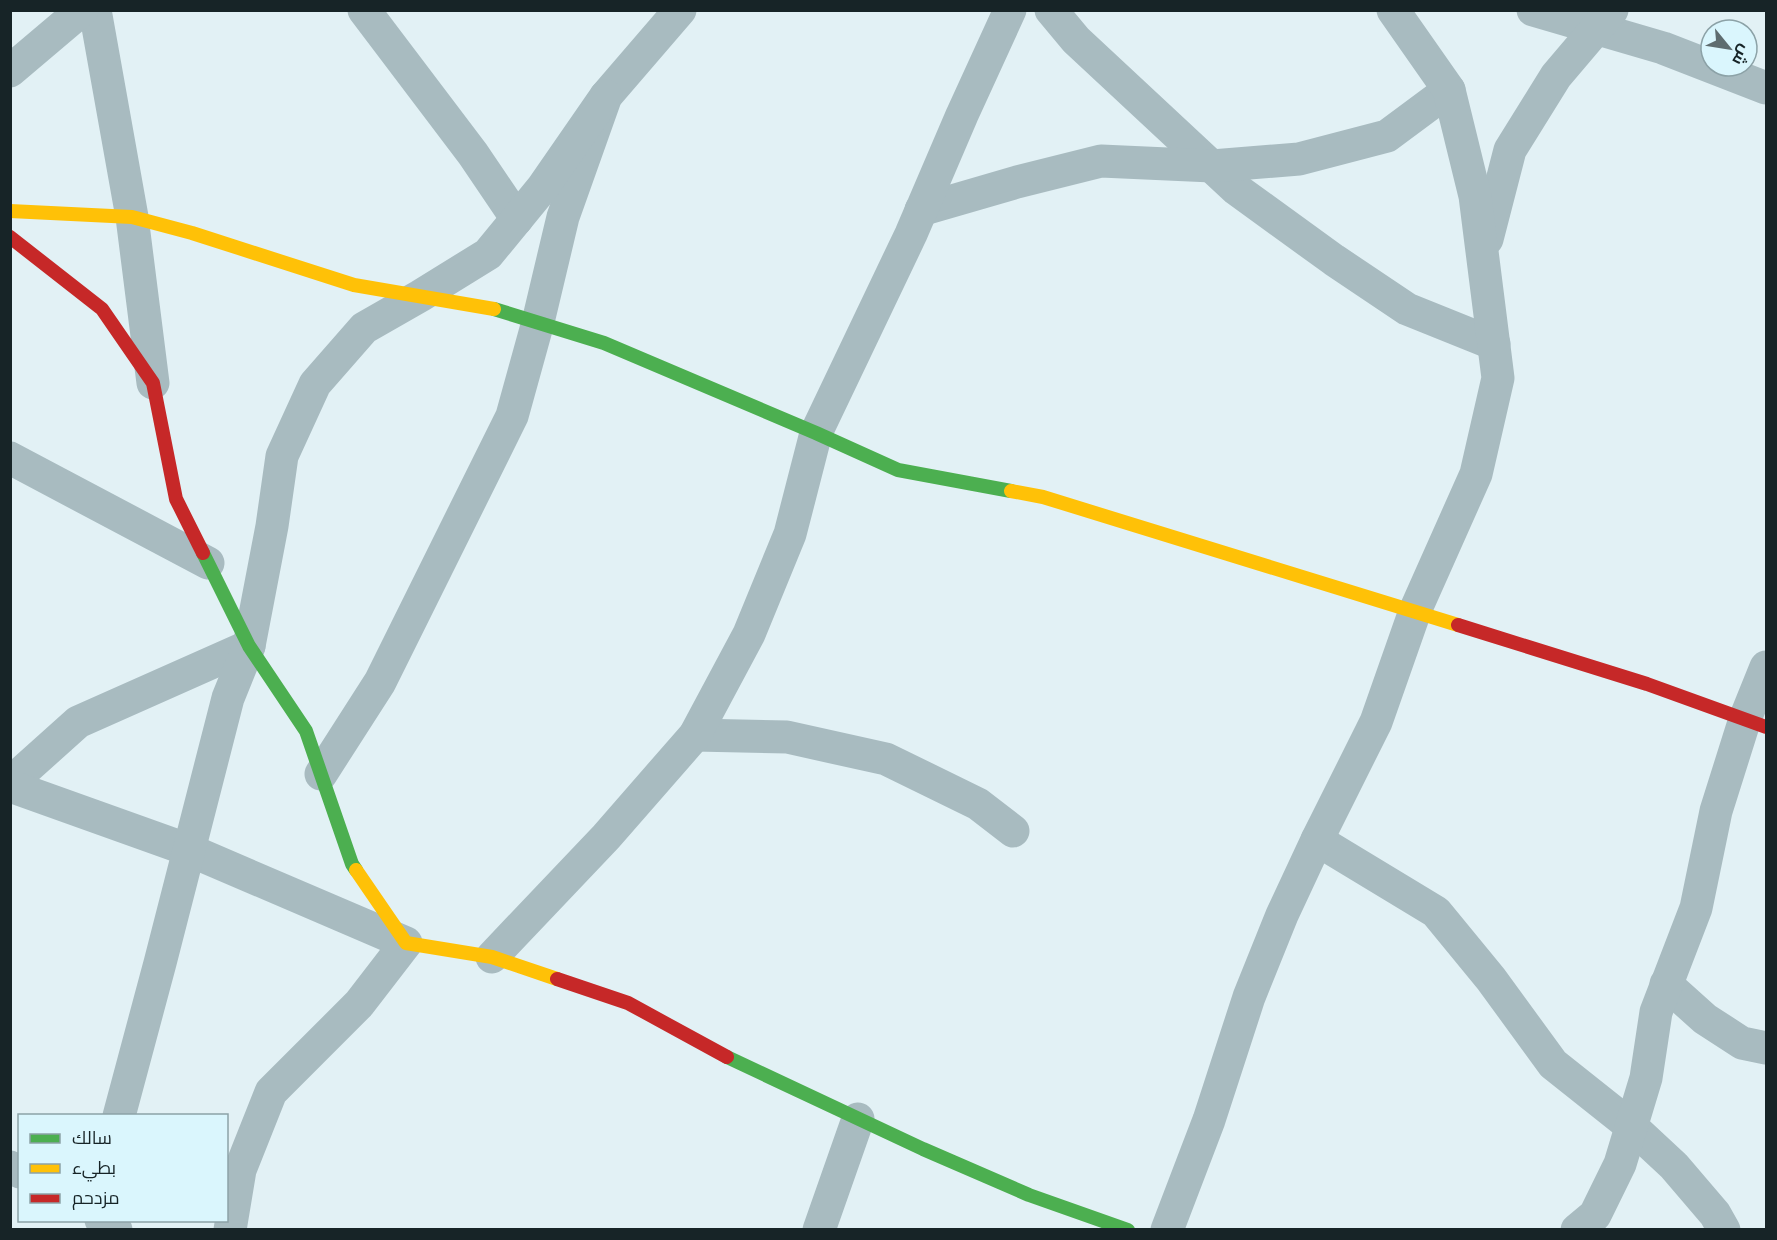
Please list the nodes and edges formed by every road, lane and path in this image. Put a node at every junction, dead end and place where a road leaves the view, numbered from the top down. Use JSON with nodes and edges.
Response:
{"nodes":[{"id":1,"x":82,"y":10,"type":"edge"},
{"id":2,"x":95,"y":10,"type":"edge"},
{"id":3,"x":364,"y":10,"type":"edge"},
{"id":4,"x":680,"y":10,"type":"edge"},
{"id":5,"x":1010,"y":10,"type":"edge"},
{"id":6,"x":1051,"y":10,"type":"edge"},
{"id":7,"x":1393,"y":10,"type":"edge"},
{"id":8,"x":1533,"y":10,"type":"edge"},
{"id":9,"x":1604,"y":19,"type":"edge"},
{"id":10,"x":10,"y":71,"type":"edge"},
{"id":11,"x":1767,"y":88,"type":"edge"},
{"id":12,"x":1449,"y":90,"type":"junction"},
{"id":13,"x":606,"y":96,"type":"junction"},
{"id":14,"x":1212,"y":166,"type":"junction"},
{"id":15,"x":921,"y":210,"type":"junction"},
{"id":16,"x":10,"y":211,"type":"edge"},
{"id":17,"x":132,"y":216,"type":"junction"},
{"id":18,"x":517,"y":219,"type":"junction"},
{"id":19,"x":10,"y":237,"type":"edge"},
{"id":20,"x":1482,"y":255,"type":"junction"},
{"id":21,"x":420,"y":296,"type":"junction"},
{"id":22,"x":538,"y":322,"type":"junction"},
{"id":23,"x":1494,"y":344,"type":"junction"},
{"id":24,"x":153,"y":383,"type":"junction"},
{"id":25,"x":816,"y":433,"type":"junction"},
{"id":26,"x":10,"y":458,"type":"edge"},
{"id":27,"x":208,"y":563,"type":"junction"},
{"id":28,"x":1415,"y":611,"type":"junction"},
{"id":29,"x":249,"y":646,"type":"junction"},
{"id":30,"x":1767,"y":667,"type":"edge"},
{"id":31,"x":1756,"y":723,"type":"edge"},
{"id":32,"x":695,"y":735,"type":"junction"},
{"id":33,"x":321,"y":774,"type":"junction"},
{"id":34,"x":10,"y":784,"type":"edge"},
{"id":35,"x":1013,"y":831,"type":"dead end"},
{"id":36,"x":1317,"y":840,"type":"junction"},
{"id":37,"x":189,"y":849,"type":"junction"},
{"id":38,"x":406,"y":943,"type":"junction"},
{"id":39,"x":492,"y":957,"type":"junction"},
{"id":40,"x":1666,"y":984,"type":"junction"},
{"id":41,"x":1767,"y":1048,"type":"edge"},
{"id":42,"x":120,"y":1114,"type":"edge"},
{"id":43,"x":858,"y":1119,"type":"junction"},
{"id":44,"x":1631,"y":1126,"type":"junction"},
{"id":45,"x":103,"y":1222,"type":"edge"},
{"id":46,"x":116,"y":1230,"type":"edge"},
{"id":47,"x":230,"y":1230,"type":"edge"},
{"id":48,"x":819,"y":1230,"type":"edge"},
{"id":49,"x":1128,"y":1230,"type":"edge"},
{"id":50,"x":1167,"y":1230,"type":"edge"},
{"id":51,"x":1577,"y":1230,"type":"edge"},
{"id":52,"x":1724,"y":1230,"type":"edge"}],
"edges":[{"from":1,"to":10,"type":"street"},
{"from":2,"to":17,"type":"street"},
{"from":3,"to":18,"type":"street"},
{"from":4,"to":13,"type":"street"},
{"from":5,"to":15,"type":"street"},
{"from":6,"to":14,"type":"street"},
{"from":7,"to":12,"type":"street"},
{"from":8,"to":9,"type":"street"},
{"from":9,"to":11,"type":"street"},
{"from":9,"to":20,"type":"street"},
{"from":12,"to":14,"type":"street"},
{"from":12,"to":20,"type":"street"},
{"from":13,"to":18,"type":"street"},
{"from":13,"to":22,"type":"street"},
{"from":14,"to":15,"type":"street"},
{"from":14,"to":23,"type":"street"},
{"from":15,"to":25,"type":"street"},
{"from":16,"to":17,"type":"street"},
{"from":17,"to":21,"type":"street"},
{"from":17,"to":24,"type":"street"},
{"from":18,"to":21,"type":"street"},
{"from":19,"to":24,"type":"street"},
{"from":20,"to":23,"type":"street"},
{"from":21,"to":22,"type":"street"},
{"from":21,"to":29,"type":"street"},
{"from":22,"to":25,"type":"street"},
{"from":22,"to":33,"type":"street"},
{"from":23,"to":28,"type":"street"},
{"from":24,"to":27,"type":"street"},
{"from":25,"to":28,"type":"street"},
{"from":25,"to":32,"type":"street"},
{"from":26,"to":27,"type":"street"},
{"from":27,"to":29,"type":"street"},
{"from":28,"to":31,"type":"street"},
{"from":28,"to":36,"type":"street"},
{"from":29,"to":33,"type":"street"},
{"from":29,"to":34,"type":"street"},
{"from":29,"to":37,"type":"street"},
{"from":30,"to":31,"type":"street"},
{"from":31,"to":40,"type":"street"},
{"from":32,"to":35,"type":"street"},
{"from":32,"to":39,"type":"street"},
{"from":33,"to":38,"type":"street"},
{"from":34,"to":37,"type":"street"},
{"from":36,"to":44,"type":"street"},
{"from":36,"to":50,"type":"street"},
{"from":37,"to":38,"type":"street"},
{"from":37,"to":42,"type":"street"},
{"from":38,"to":39,"type":"street"},
{"from":38,"to":47,"type":"street"},
{"from":39,"to":43,"type":"street"},
{"from":40,"to":41,"type":"street"},
{"from":40,"to":44,"type":"street"},
{"from":43,"to":48,"type":"street"},
{"from":43,"to":49,"type":"street"},
{"from":44,"to":51,"type":"street"},
{"from":44,"to":52,"type":"street"},
{"from":45,"to":46,"type":"street"}]}
